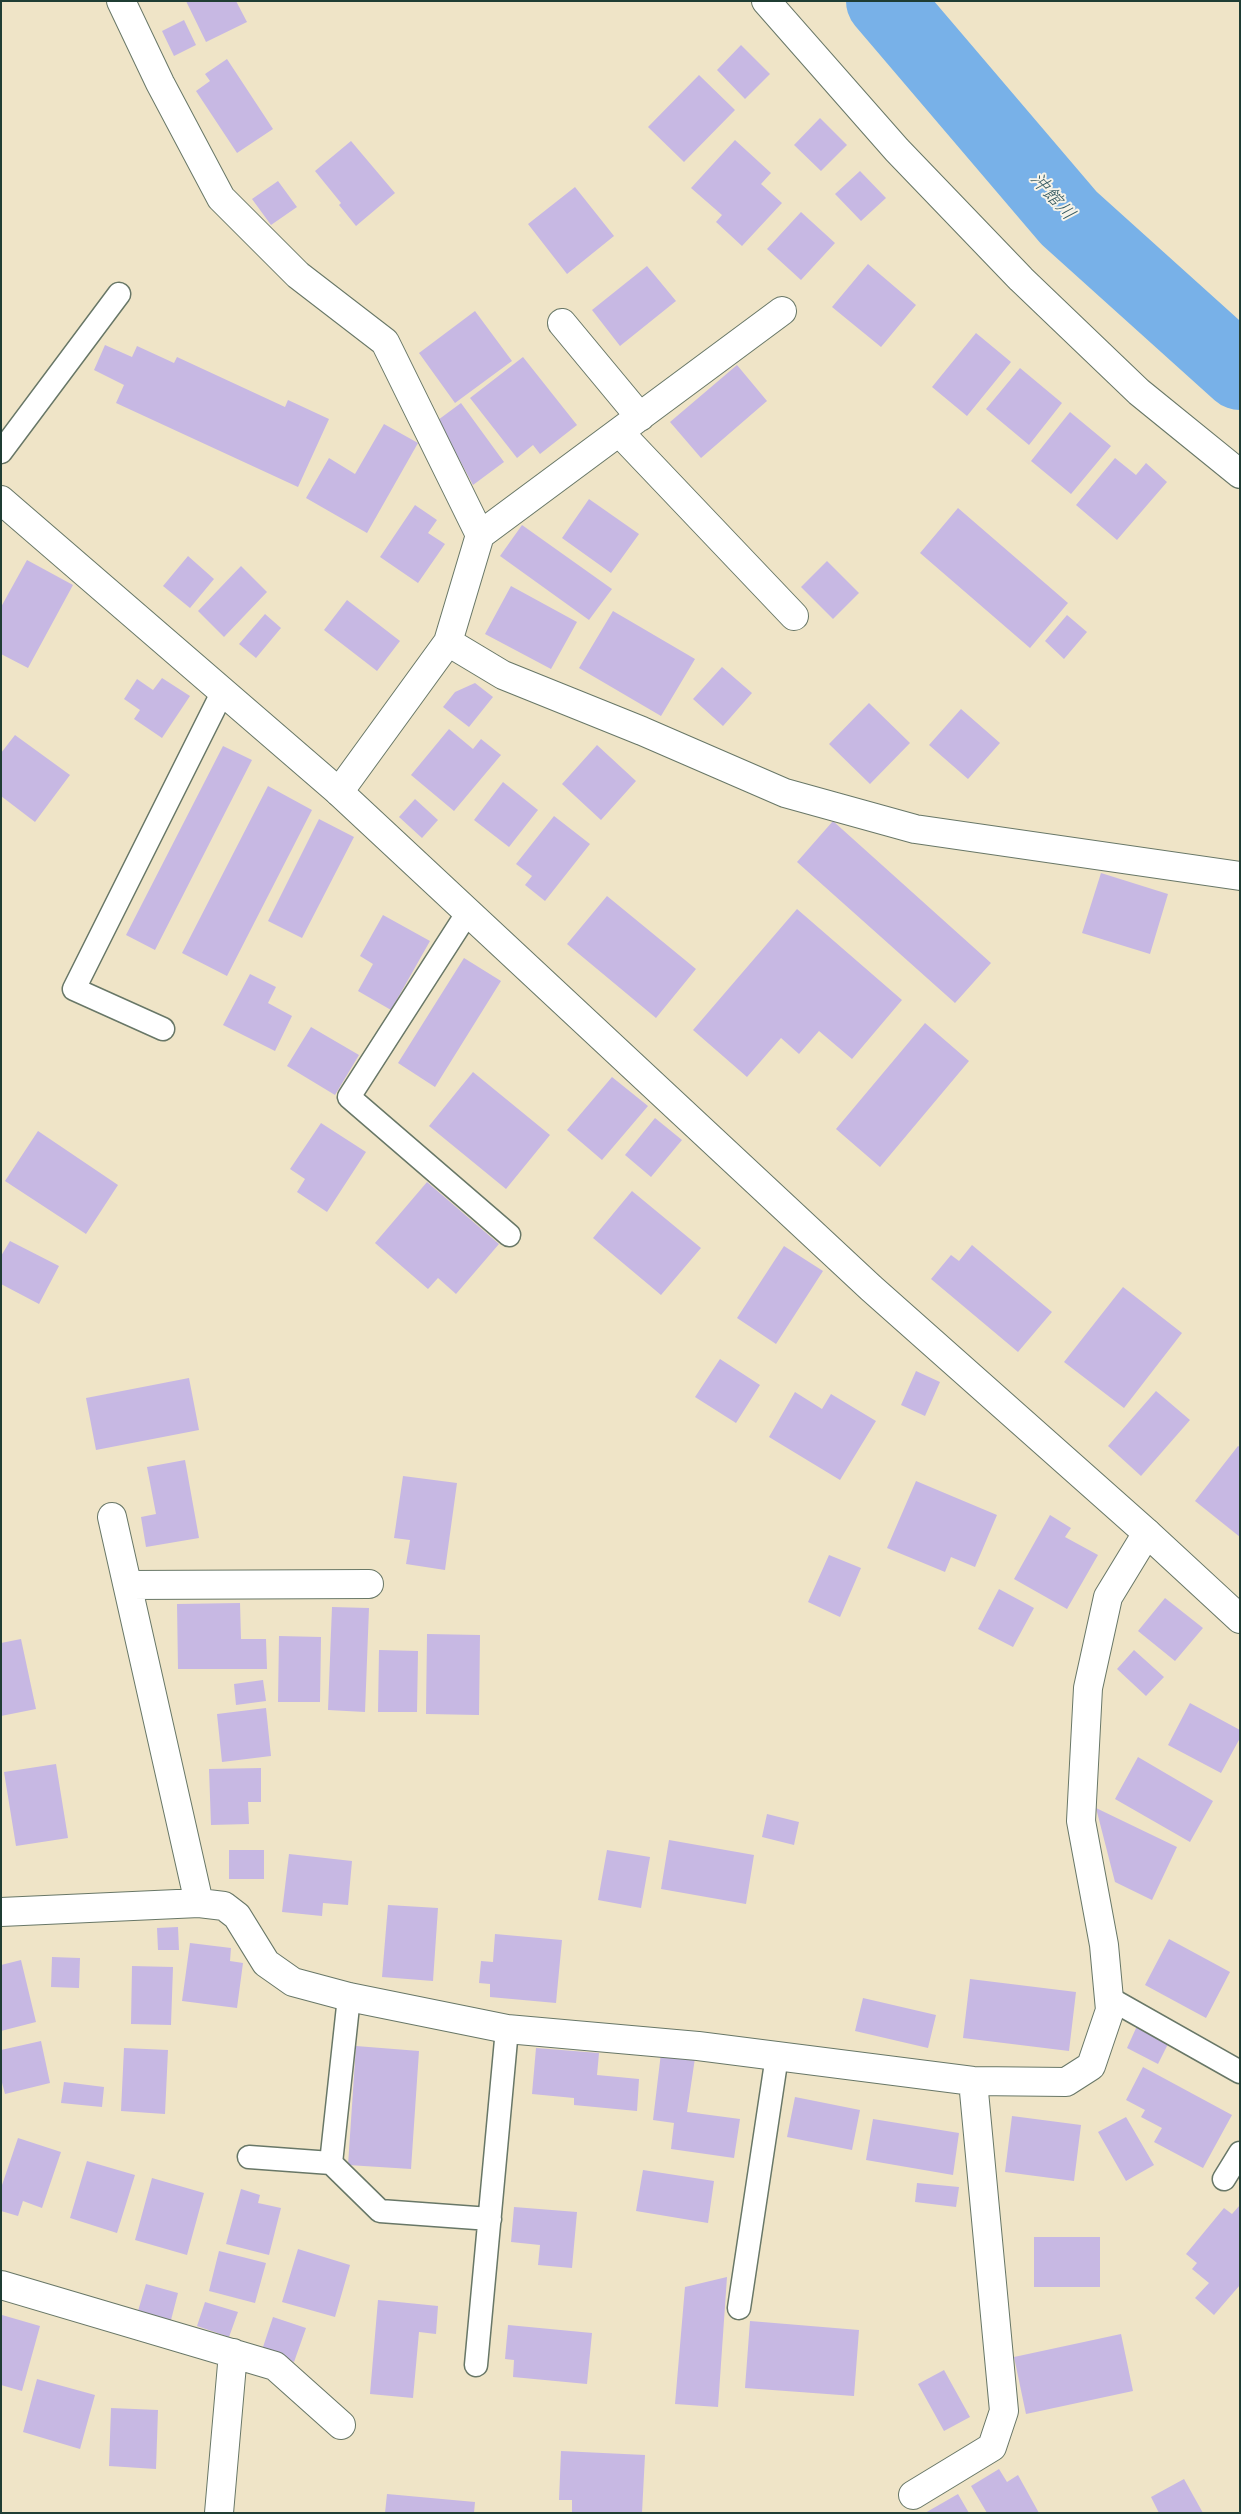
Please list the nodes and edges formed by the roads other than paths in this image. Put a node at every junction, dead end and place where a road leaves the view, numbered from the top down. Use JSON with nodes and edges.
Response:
{"nodes":[{"id":1,"x":121,"y":1,"type":"edge"},
{"id":2,"x":766,"y":1,"type":"edge"},
{"id":3,"x":119,"y":294,"type":"dead end"},
{"id":4,"x":782,"y":311,"type":"dead end"},
{"id":5,"x":562,"y":323,"type":"dead end"},
{"id":6,"x":629,"y":424,"type":"junction"},
{"id":7,"x":1,"y":452,"type":"edge"},
{"id":8,"x":1240,"y":474,"type":"edge"},
{"id":9,"x":1,"y":500,"type":"edge"},
{"id":10,"x":480,"y":534,"type":"junction"},
{"id":11,"x":794,"y":616,"type":"dead end"},
{"id":12,"x":448,"y":642,"type":"junction"},
{"id":13,"x":223,"y":690,"type":"junction"},
{"id":14,"x":339,"y":792,"type":"junction"},
{"id":15,"x":1240,"y":876,"type":"edge"},
{"id":16,"x":468,"y":912,"type":"junction"},
{"id":17,"x":163,"y":1029,"type":"dead end"},
{"id":18,"x":509,"y":1235,"type":"dead end"},
{"id":19,"x":112,"y":1517,"type":"dead end"},
{"id":20,"x":1147,"y":1533,"type":"junction"},
{"id":21,"x":369,"y":1584,"type":"dead end"},
{"id":22,"x":128,"y":1585,"type":"junction"},
{"id":23,"x":1240,"y":1620,"type":"edge"},
{"id":24,"x":199,"y":1903,"type":"junction"},
{"id":25,"x":1,"y":1912,"type":"edge"},
{"id":26,"x":349,"y":1997,"type":"junction"},
{"id":27,"x":1109,"y":1998,"type":"junction"},
{"id":28,"x":507,"y":2029,"type":"junction"},
{"id":29,"x":777,"y":2056,"type":"junction"},
{"id":30,"x":1240,"y":2072,"type":"edge"},
{"id":31,"x":974,"y":2080,"type":"junction"},
{"id":32,"x":1240,"y":2153,"type":"edge"},
{"id":33,"x":249,"y":2157,"type":"dead end"},
{"id":34,"x":331,"y":2163,"type":"junction"},
{"id":35,"x":1224,"y":2179,"type":"dead end"},
{"id":36,"x":490,"y":2219,"type":"junction"},
{"id":37,"x":1,"y":2286,"type":"edge"},
{"id":38,"x":739,"y":2308,"type":"dead end"},
{"id":39,"x":233,"y":2353,"type":"junction"},
{"id":40,"x":476,"y":2365,"type":"dead end"},
{"id":41,"x":341,"y":2425,"type":"dead end"},
{"id":42,"x":913,"y":2494,"type":"dead end"},
{"id":43,"x":220,"y":2513,"type":"edge"}],
"edges":[{"from":1,"to":10,"type":"street"},
{"from":2,"to":8,"type":"street"},
{"from":3,"to":7,"type":"lane"},
{"from":4,"to":6,"type":"street"},
{"from":5,"to":6,"type":"street"},
{"from":6,"to":10,"type":"street"},
{"from":6,"to":11,"type":"street"},
{"from":9,"to":13,"type":"street"},
{"from":10,"to":12,"type":"street"},
{"from":12,"to":14,"type":"street"},
{"from":12,"to":15,"type":"street"},
{"from":13,"to":14,"type":"street"},
{"from":13,"to":17,"type":"lane"},
{"from":14,"to":16,"type":"street"},
{"from":16,"to":18,"type":"lane"},
{"from":16,"to":20,"type":"street"},
{"from":19,"to":22,"type":"street"},
{"from":20,"to":23,"type":"street"},
{"from":20,"to":27,"type":"street"},
{"from":21,"to":22,"type":"street"},
{"from":22,"to":24,"type":"street"},
{"from":24,"to":25,"type":"street"},
{"from":24,"to":26,"type":"street"},
{"from":26,"to":28,"type":"street"},
{"from":26,"to":34,"type":"lane"},
{"from":27,"to":30,"type":"lane"},
{"from":27,"to":31,"type":"street"},
{"from":28,"to":29,"type":"street"},
{"from":28,"to":36,"type":"lane"},
{"from":29,"to":31,"type":"street"},
{"from":29,"to":38,"type":"lane"},
{"from":31,"to":42,"type":"street"},
{"from":32,"to":35,"type":"lane"},
{"from":33,"to":34,"type":"lane"},
{"from":34,"to":36,"type":"lane"},
{"from":36,"to":40,"type":"lane"},
{"from":37,"to":39,"type":"street"},
{"from":39,"to":41,"type":"street"},
{"from":39,"to":43,"type":"street"}]}
